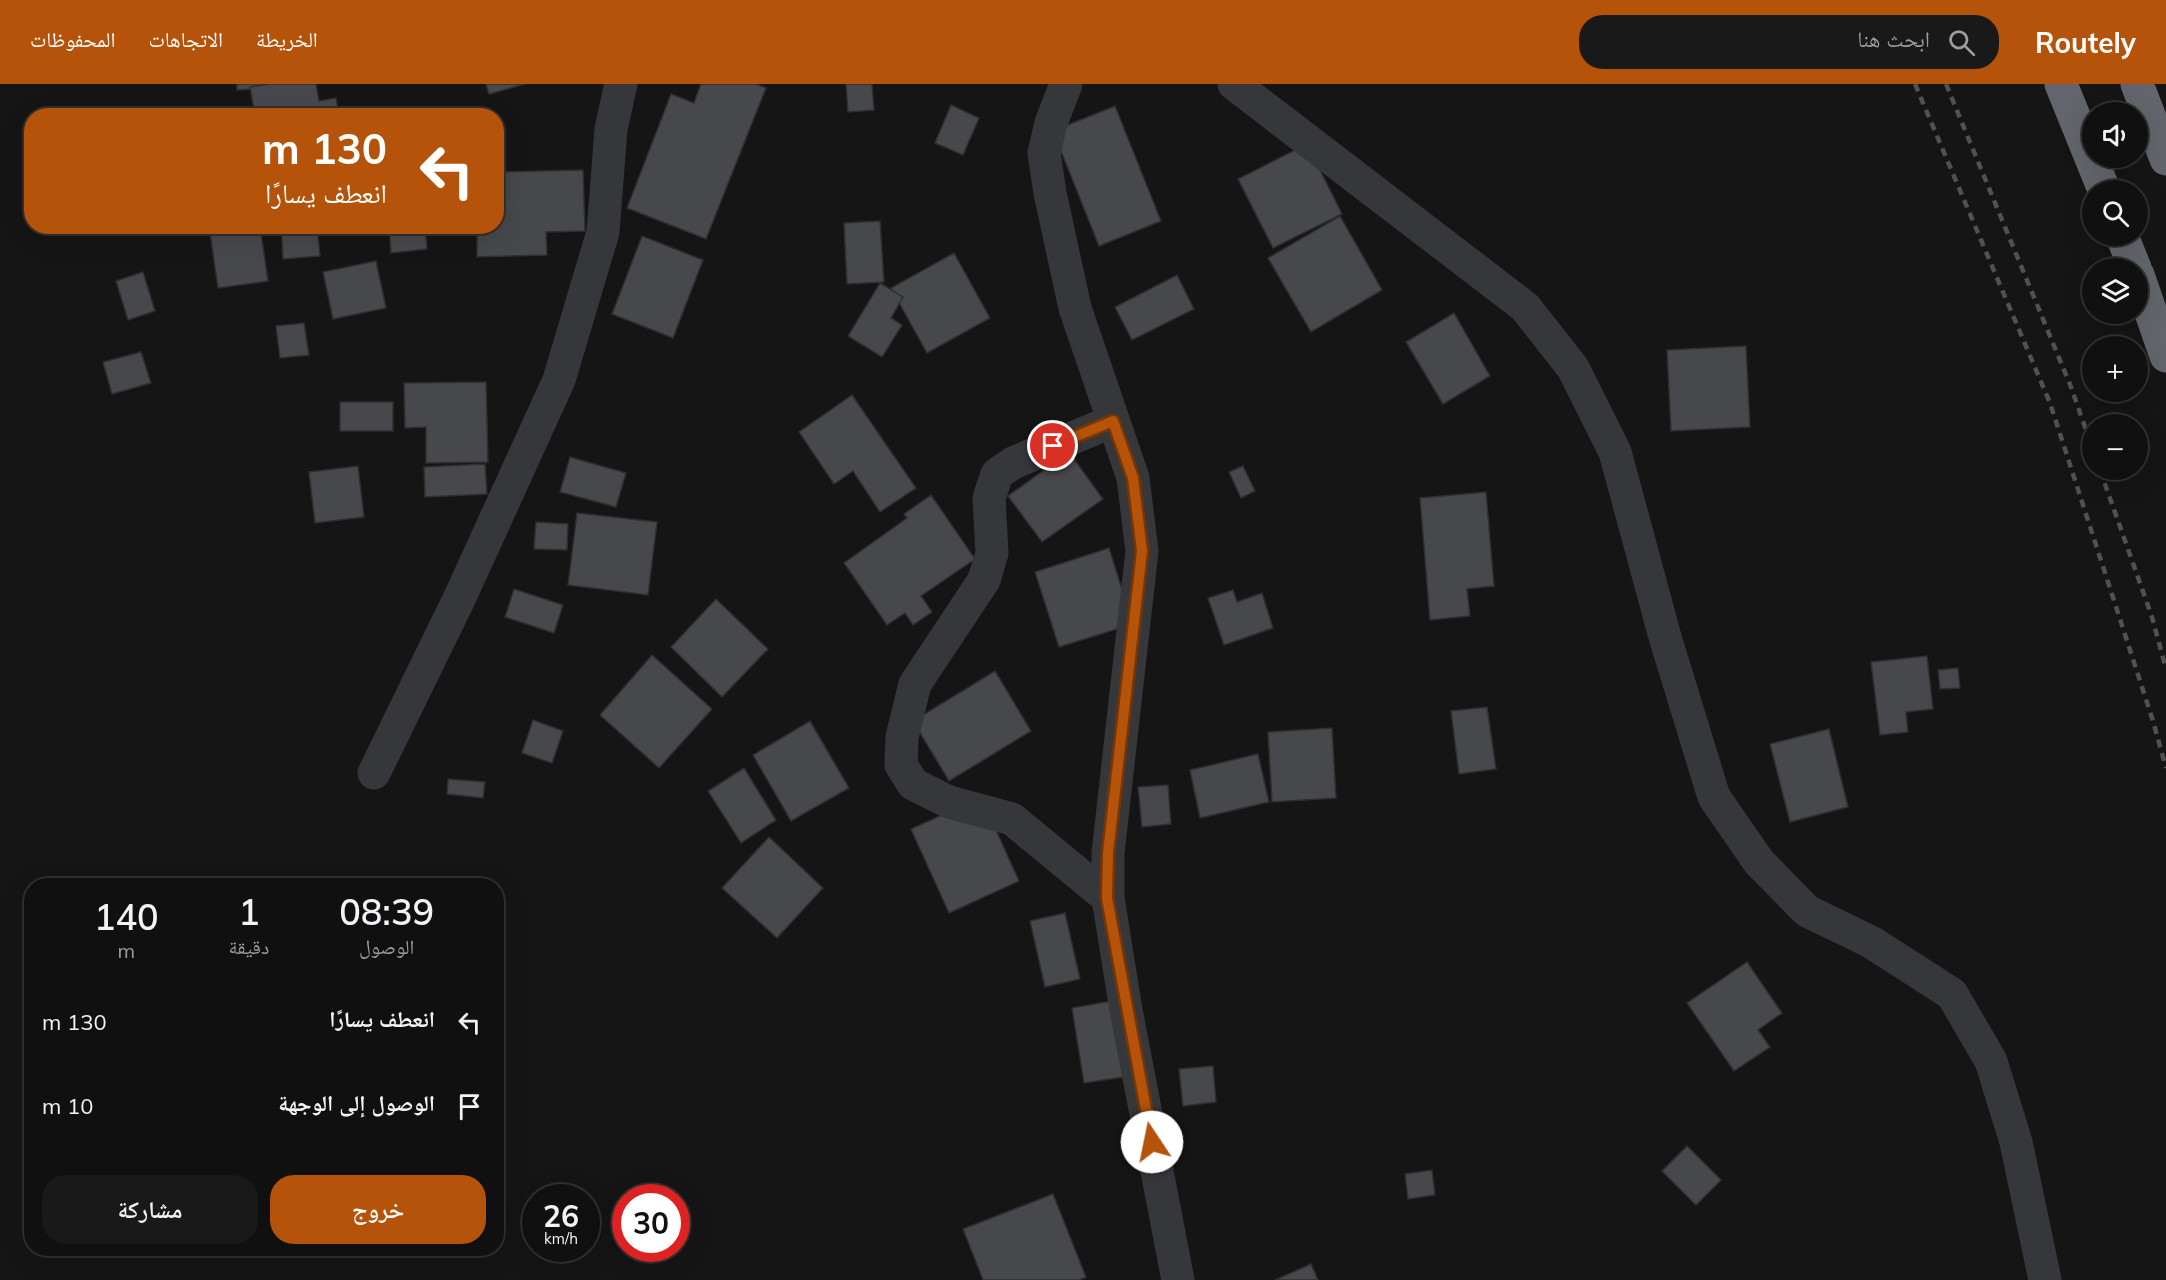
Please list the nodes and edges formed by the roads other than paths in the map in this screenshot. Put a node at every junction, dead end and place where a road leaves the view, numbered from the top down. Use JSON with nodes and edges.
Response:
{"nodes":[{"id":1,"x":621,"y":84,"type":"edge"},
{"id":2,"x":1066,"y":84,"type":"edge"},
{"id":3,"x":1234,"y":84,"type":"edge"},
{"id":4,"x":2061,"y":84,"type":"edge"},
{"id":5,"x":2137,"y":84,"type":"edge"},
{"id":6,"x":2166,"y":159,"type":"edge"},
{"id":7,"x":2100,"y":180,"type":"edge"},
{"id":8,"x":2148,"y":304,"type":"edge"},
{"id":9,"x":2166,"y":356,"type":"edge"},
{"id":10,"x":1113,"y":421,"type":"junction"},
{"id":11,"x":374,"y":773,"type":"dead end"},
{"id":12,"x":1107,"y":898,"type":"junction"},
{"id":13,"x":1178,"y":1280,"type":"edge"},
{"id":14,"x":2045,"y":1280,"type":"edge"}],
"edges":[{"from":1,"to":11,"type":"street"},
{"from":2,"to":10,"type":"street"},
{"from":3,"to":14,"type":"street"},
{"from":4,"to":7,"type":"highway"},
{"from":5,"to":6,"type":"highway"},
{"from":8,"to":9,"type":"highway"},
{"from":10,"to":12,"type":"street"},
{"from":10,"to":12,"type":"street"},
{"from":12,"to":13,"type":"street"}]}
